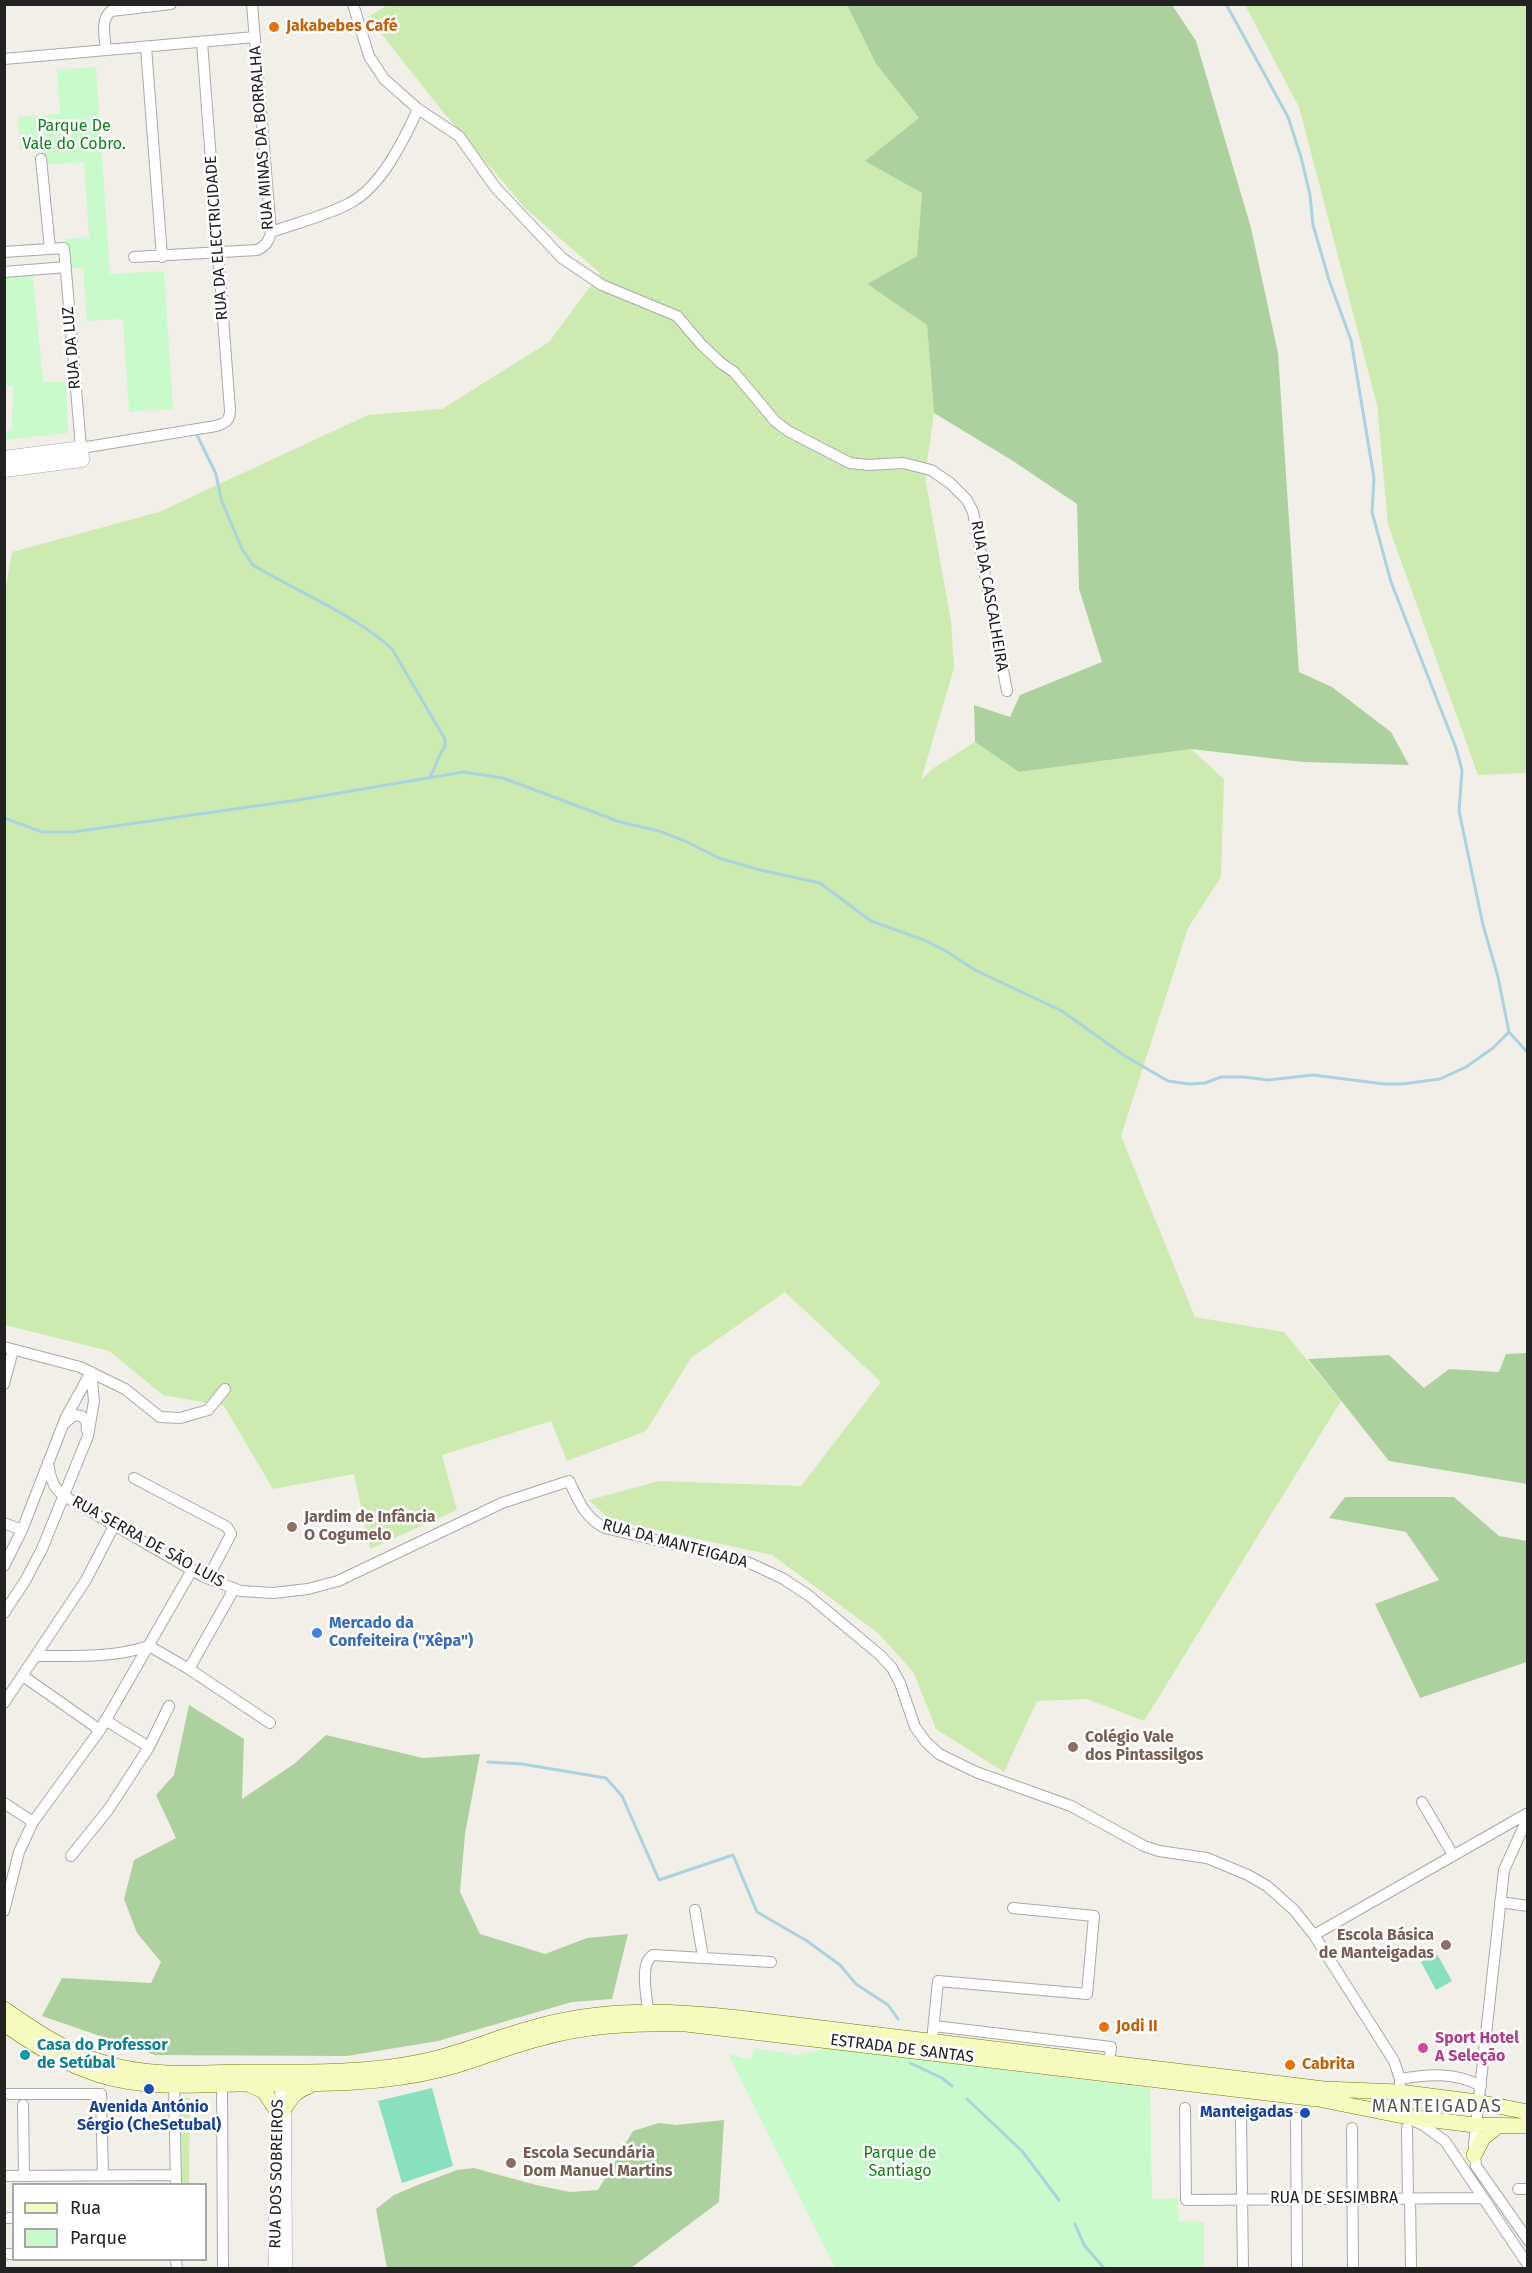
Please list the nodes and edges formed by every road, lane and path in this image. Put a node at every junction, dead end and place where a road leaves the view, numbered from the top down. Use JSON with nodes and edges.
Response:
{"nodes":[{"id":1,"x":171,"y":4,"type":"edge"},
{"id":2,"x":252,"y":4,"type":"edge"},
{"id":3,"x":353,"y":4,"type":"edge"},
{"id":4,"x":255,"y":38,"type":"junction"},
{"id":5,"x":202,"y":42,"type":"junction"},
{"id":6,"x":146,"y":47,"type":"junction"},
{"id":7,"x":106,"y":50,"type":"junction"},
{"id":8,"x":4,"y":59,"type":"edge"},
{"id":9,"x":418,"y":109,"type":"junction"},
{"id":10,"x":41,"y":159,"type":"dead end"},
{"id":11,"x":271,"y":232,"type":"junction"},
{"id":12,"x":50,"y":249,"type":"junction"},
{"id":13,"x":4,"y":252,"type":"edge"},
{"id":14,"x":218,"y":253,"type":"junction"},
{"id":15,"x":134,"y":257,"type":"dead end"},
{"id":16,"x":162,"y":257,"type":"junction"},
{"id":17,"x":66,"y":267,"type":"junction"},
{"id":18,"x":4,"y":272,"type":"edge"},
{"id":19,"x":81,"y":448,"type":"junction"},
{"id":20,"x":4,"y":458,"type":"edge"},
{"id":21,"x":4,"y":470,"type":"edge"},
{"id":22,"x":1007,"y":691,"type":"dead end"},
{"id":23,"x":9,"y":1348,"type":"edge"},
{"id":24,"x":91,"y":1372,"type":"junction"},
{"id":25,"x":4,"y":1384,"type":"edge"},
{"id":26,"x":225,"y":1389,"type":"dead end"},
{"id":27,"x":62,"y":1425,"type":"junction"},
{"id":28,"x":88,"y":1436,"type":"junction"},
{"id":29,"x":48,"y":1462,"type":"junction"},
{"id":30,"x":134,"y":1478,"type":"dead end"},
{"id":31,"x":569,"y":1481,"type":"joint"},
{"id":32,"x":64,"y":1496,"type":"junction"},
{"id":33,"x":4,"y":1523,"type":"edge"},
{"id":34,"x":115,"y":1524,"type":"junction"},
{"id":35,"x":22,"y":1530,"type":"junction"},
{"id":36,"x":4,"y":1566,"type":"edge"},
{"id":37,"x":192,"y":1570,"type":"junction"},
{"id":38,"x":208,"y":1578,"type":"junction"},
{"id":39,"x":234,"y":1589,"type":"junction"},
{"id":40,"x":4,"y":1613,"type":"edge"},
{"id":41,"x":148,"y":1646,"type":"junction"},
{"id":42,"x":38,"y":1656,"type":"junction"},
{"id":43,"x":189,"y":1669,"type":"junction"},
{"id":44,"x":23,"y":1676,"type":"junction"},
{"id":45,"x":4,"y":1703,"type":"edge"},
{"id":46,"x":169,"y":1706,"type":"dead end"},
{"id":47,"x":270,"y":1723,"type":"dead end"},
{"id":48,"x":102,"y":1725,"type":"junction"},
{"id":49,"x":149,"y":1746,"type":"junction"},
{"id":50,"x":1422,"y":1802,"type":"dead end"},
{"id":51,"x":4,"y":1803,"type":"edge"},
{"id":52,"x":1527,"y":1815,"type":"edge"},
{"id":53,"x":33,"y":1822,"type":"junction"},
{"id":54,"x":71,"y":1856,"type":"dead end"},
{"id":55,"x":1453,"y":1856,"type":"junction"},
{"id":56,"x":1500,"y":1902,"type":"junction"},
{"id":57,"x":1527,"y":1906,"type":"edge"},
{"id":58,"x":1013,"y":1908,"type":"dead end"},
{"id":59,"x":695,"y":1910,"type":"dead end"},
{"id":60,"x":4,"y":1911,"type":"edge"},
{"id":61,"x":1314,"y":1935,"type":"junction"},
{"id":62,"x":703,"y":1957,"type":"junction"},
{"id":63,"x":771,"y":1962,"type":"dead end"},
{"id":64,"x":4,"y":2009,"type":"edge"},
{"id":65,"x":648,"y":2011,"type":"junction"},
{"id":66,"x":4,"y":2024,"type":"edge"},
{"id":67,"x":933,"y":2033,"type":"junction"},
{"id":68,"x":280,"y":2078,"type":"junction"},
{"id":69,"x":247,"y":2084,"type":"junction"},
{"id":70,"x":318,"y":2084,"type":"junction"},
{"id":71,"x":174,"y":2085,"type":"junction"},
{"id":72,"x":222,"y":2085,"type":"junction"},
{"id":73,"x":1400,"y":2086,"type":"junction"},
{"id":74,"x":1481,"y":2086,"type":"junction"},
{"id":75,"x":4,"y":2094,"type":"edge"},
{"id":76,"x":1477,"y":2102,"type":"junction"},
{"id":77,"x":23,"y":2105,"type":"dead end"},
{"id":78,"x":1185,"y":2108,"type":"dead end"},
{"id":79,"x":280,"y":2109,"type":"junction"},
{"id":80,"x":1527,"y":2112,"type":"edge"},
{"id":81,"x":1241,"y":2118,"type":"dead end"},
{"id":82,"x":1296,"y":2118,"type":"dead end"},
{"id":83,"x":1405,"y":2122,"type":"junction"},
{"id":84,"x":1474,"y":2124,"type":"junction"},
{"id":85,"x":1498,"y":2126,"type":"junction"},
{"id":86,"x":1527,"y":2127,"type":"edge"},
{"id":87,"x":1352,"y":2128,"type":"dead end"},
{"id":88,"x":1474,"y":2155,"type":"junction"},
{"id":89,"x":103,"y":2175,"type":"junction"},
{"id":90,"x":4,"y":2176,"type":"edge"},
{"id":91,"x":24,"y":2176,"type":"junction"},
{"id":92,"x":176,"y":2180,"type":"edge"},
{"id":93,"x":1409,"y":2198,"type":"junction"},
{"id":94,"x":1482,"y":2198,"type":"junction"},
{"id":95,"x":1297,"y":2199,"type":"junction"},
{"id":96,"x":1353,"y":2199,"type":"junction"},
{"id":97,"x":1242,"y":2200,"type":"junction"},
{"id":98,"x":1527,"y":2240,"type":"edge"},
{"id":99,"x":1524,"y":2254,"type":"edge"},
{"id":100,"x":1527,"y":2265,"type":"edge"},
{"id":101,"x":223,"y":2268,"type":"edge"},
{"id":102,"x":276,"y":2268,"type":"edge"},
{"id":103,"x":285,"y":2268,"type":"edge"},
{"id":104,"x":1243,"y":2268,"type":"edge"},
{"id":105,"x":1297,"y":2268,"type":"edge"},
{"id":106,"x":1353,"y":2268,"type":"edge"},
{"id":107,"x":1411,"y":2268,"type":"edge"}],
"edges":[{"from":1,"to":7,"type":"street"},
{"from":2,"to":4,"type":"street","name":"RUA MINAS DA BORRALHA"},
{"from":3,"to":9,"type":"street","name":"RUA DA CASCALHEIRA"},
{"from":4,"to":5,"type":"street"},
{"from":4,"to":11,"type":"street","name":"RUA MINAS DA BORRALHA"},
{"from":5,"to":6,"type":"street"},
{"from":5,"to":14,"type":"street","name":"RUA DA ELECTRICIDADE"},
{"from":6,"to":7,"type":"street"},
{"from":6,"to":16,"type":"street"},
{"from":7,"to":8,"type":"street"},
{"from":9,"to":11,"type":"street"},
{"from":9,"to":22,"type":"street","name":"RUA DA CASCALHEIRA"},
{"from":10,"to":12,"type":"street"},
{"from":11,"to":14,"type":"street","name":"RUA MINAS DA BORRALHA"},
{"from":12,"to":13,"type":"street"},
{"from":12,"to":17,"type":"street","name":"RUA DA LUZ"},
{"from":14,"to":16,"type":"street","name":"RUA MINAS DA BORRALHA"},
{"from":14,"to":19,"type":"street","name":"RUA DA ELECTRICIDADE"},
{"from":15,"to":16,"type":"street","name":"RUA MINAS DA BORRALHA"},
{"from":17,"to":18,"type":"street"},
{"from":17,"to":19,"type":"street","name":"RUA DA LUZ"},
{"from":19,"to":20,"type":"street"},
{"from":19,"to":21,"type":"street"},
{"from":23,"to":24,"type":"street"},
{"from":23,"to":25,"type":"street"},
{"from":24,"to":26,"type":"street"},
{"from":24,"to":27,"type":"street"},
{"from":24,"to":28,"type":"street"},
{"from":27,"to":28,"type":"street"},
{"from":27,"to":29,"type":"street"},
{"from":28,"to":32,"type":"street"},
{"from":29,"to":32,"type":"street"},
{"from":29,"to":35,"type":"street"},
{"from":30,"to":38,"type":"street"},
{"from":31,"to":39,"type":"street","name":"RUA SERRA DE SÃO LUIS"},
{"from":31,"to":61,"type":"street","name":"RUA DA MANTEIGADA"},
{"from":32,"to":34,"type":"street","name":"RUA SERRA DE SÃO LUIS"},
{"from":32,"to":40,"type":"street"},
{"from":33,"to":35,"type":"street"},
{"from":34,"to":37,"type":"street","name":"RUA SERRA DE SÃO LUIS"},
{"from":34,"to":42,"type":"street"},
{"from":35,"to":36,"type":"street"},
{"from":37,"to":38,"type":"street","name":"RUA SERRA DE SÃO LUIS"},
{"from":37,"to":41,"type":"street"},
{"from":38,"to":39,"type":"street","name":"RUA SERRA DE SÃO LUIS"},
{"from":39,"to":43,"type":"street"},
{"from":41,"to":42,"type":"street"},
{"from":41,"to":43,"type":"street"},
{"from":41,"to":48,"type":"street"},
{"from":42,"to":44,"type":"street"},
{"from":43,"to":47,"type":"street"},
{"from":44,"to":45,"type":"street"},
{"from":44,"to":48,"type":"street"},
{"from":46,"to":49,"type":"street"},
{"from":48,"to":49,"type":"street"},
{"from":48,"to":53,"type":"street"},
{"from":49,"to":54,"type":"street"},
{"from":50,"to":55,"type":"street"},
{"from":51,"to":53,"type":"street"},
{"from":52,"to":55,"type":"street"},
{"from":52,"to":56,"type":"street"},
{"from":53,"to":60,"type":"street"},
{"from":55,"to":61,"type":"street"},
{"from":56,"to":57,"type":"street"},
{"from":56,"to":74,"type":"street"},
{"from":58,"to":67,"type":"street"},
{"from":59,"to":62,"type":"street"},
{"from":61,"to":73,"type":"street","name":"RUA DA MANTEIGADA"},
{"from":62,"to":63,"type":"street"},
{"from":62,"to":65,"type":"street"},
{"from":64,"to":68,"type":"main road"},
{"from":65,"to":67,"type":"main road","name":"ESTRADA DE SANTAS"},
{"from":65,"to":68,"type":"main road","name":"ESTRADA DE SANTAS"},
{"from":66,"to":71,"type":"main road"},
{"from":67,"to":73,"type":"main road","name":"ESTRADA DE SANTAS"},
{"from":68,"to":69,"type":"main road"},
{"from":68,"to":70,"type":"main road","name":"ESTRADA DE SANTAS"},
{"from":68,"to":79,"type":"street","name":"RUA DOS SOBREIROS"},
{"from":69,"to":72,"type":"main road"},
{"from":69,"to":79,"type":"main road"},
{"from":70,"to":79,"type":"main road"},
{"from":70,"to":83,"type":"main road","name":"ESTRADA DE SANTAS"},
{"from":71,"to":72,"type":"main road"},
{"from":71,"to":92,"type":"street"},
{"from":72,"to":101,"type":"street"},
{"from":73,"to":74,"type":"street"},
{"from":73,"to":76,"type":"main road","name":"ESTRADA DE SANTAS"},
{"from":73,"to":83,"type":"street","name":"RUA DA MANTEIGADA"},
{"from":74,"to":76,"type":"street"},
{"from":75,"to":89,"type":"street"},
{"from":76,"to":80,"type":"main road","name":"ESTRADA DE SANTAS"},
{"from":76,"to":84,"type":"street"},
{"from":77,"to":91,"type":"street"},
{"from":78,"to":97,"type":"street","name":"RUA DE SESIMBRA"},
{"from":79,"to":102,"type":"street","name":"RUA DOS SOBREIROS"},
{"from":79,"to":103,"type":"street","name":"RUA DOS SOBREIROS"},
{"from":81,"to":97,"type":"street"},
{"from":82,"to":95,"type":"street"},
{"from":83,"to":84,"type":"main road","name":"ESTRADA DE SANTAS"},
{"from":83,"to":93,"type":"street","name":"RUA DA MANTEIGADA"},
{"from":83,"to":94,"type":"street"},
{"from":84,"to":85,"type":"main road","name":"ESTRADA DE SANTAS"},
{"from":84,"to":88,"type":"street"},
{"from":85,"to":86,"type":"main road","name":"ESTRADA DE SANTAS"},
{"from":85,"to":88,"type":"main road"},
{"from":87,"to":96,"type":"street"},
{"from":88,"to":98,"type":"street"},
{"from":89,"to":91,"type":"street"},
{"from":89,"to":92,"type":"street"},
{"from":90,"to":91,"type":"street"},
{"from":93,"to":94,"type":"street","name":"RUA DE SESIMBRA"},
{"from":93,"to":96,"type":"street","name":"RUA DE SESIMBRA"},
{"from":93,"to":107,"type":"street","name":"RUA DA MANTEIGADA"},
{"from":94,"to":99,"type":"street"},
{"from":95,"to":96,"type":"street","name":"RUA DE SESIMBRA"},
{"from":95,"to":97,"type":"street","name":"RUA DE SESIMBRA"},
{"from":95,"to":105,"type":"street"},
{"from":96,"to":106,"type":"street"},
{"from":97,"to":104,"type":"street"},
{"from":99,"to":100,"type":"street"}]}
